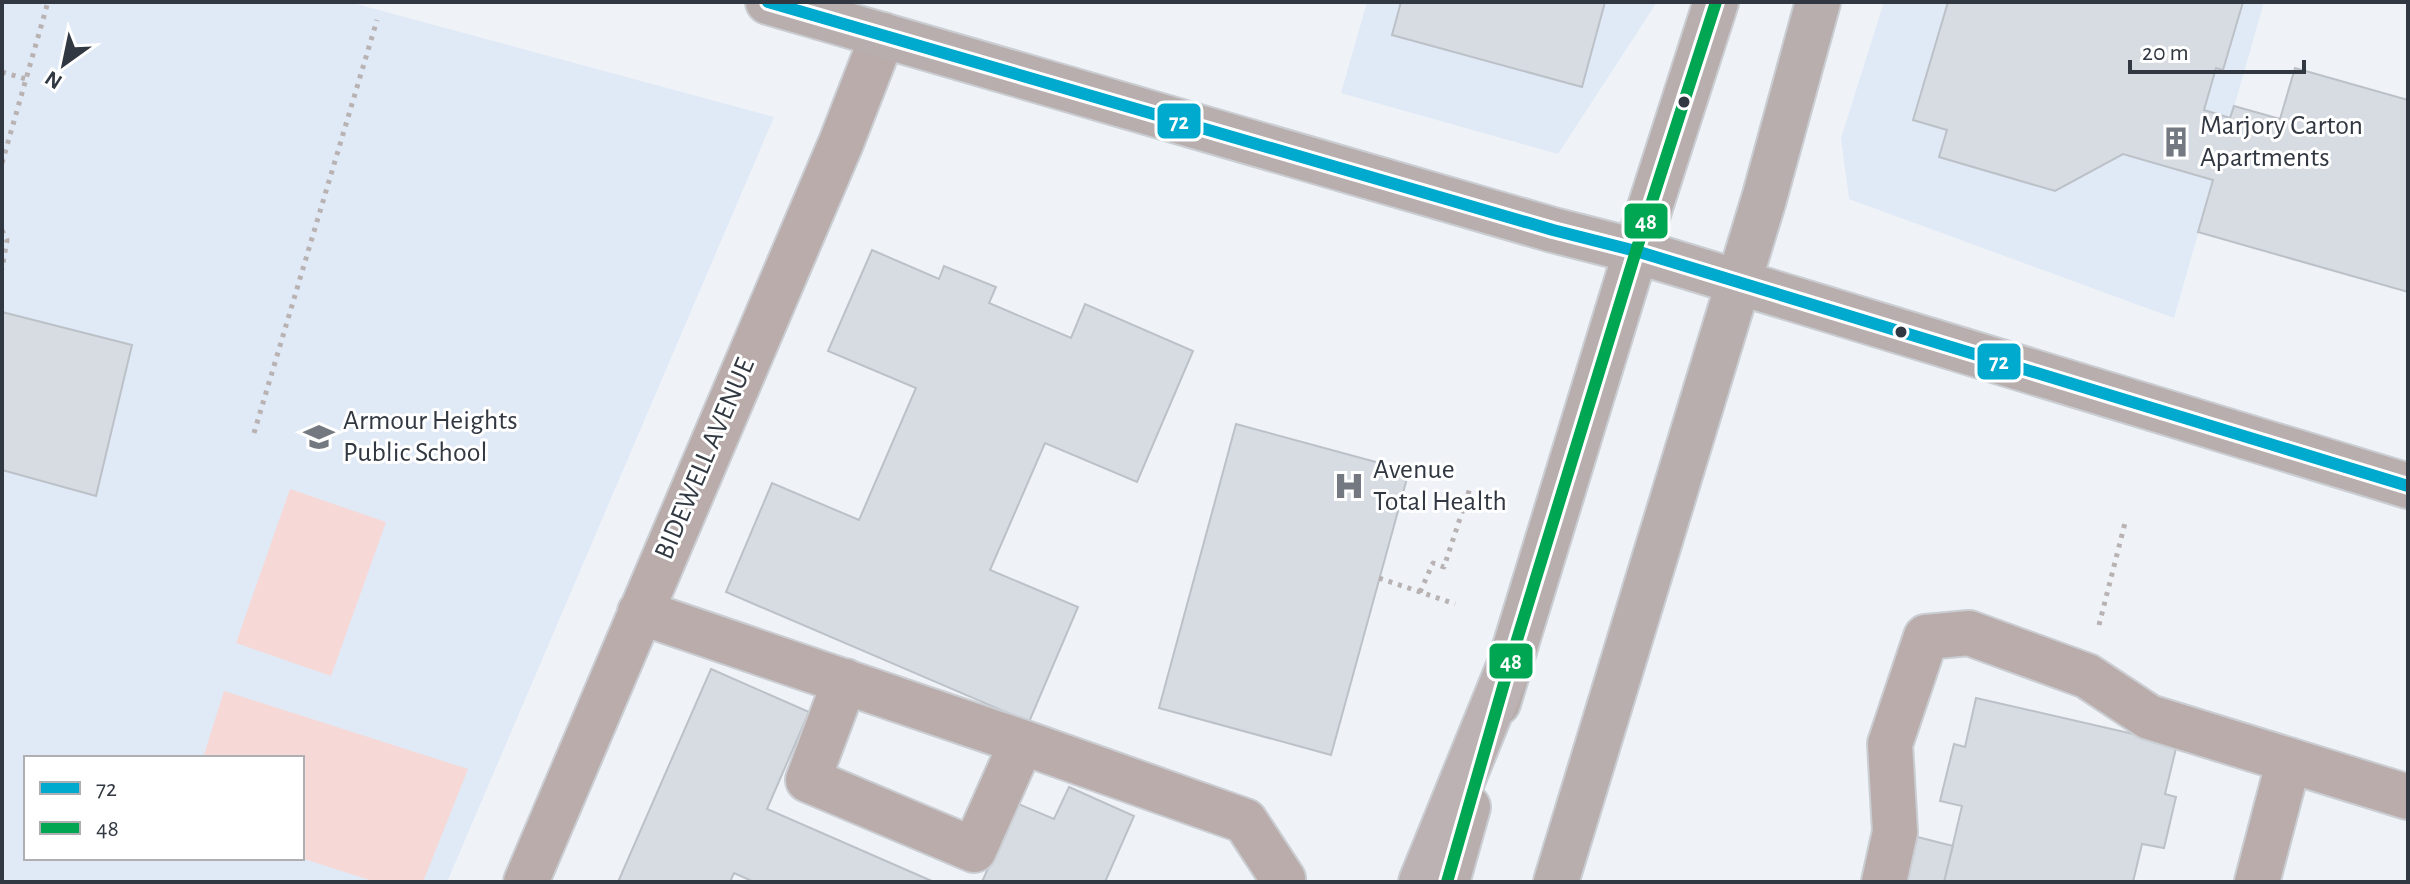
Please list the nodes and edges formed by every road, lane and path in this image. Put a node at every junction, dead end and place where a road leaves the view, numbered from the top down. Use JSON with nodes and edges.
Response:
{"nodes":[{"id":1,"x":48,"y":2,"type":"edge"},
{"id":2,"x":768,"y":2,"type":"edge"},
{"id":3,"x":1716,"y":2,"type":"edge"},
{"id":4,"x":1818,"y":2,"type":"edge"},
{"id":5,"x":377,"y":20,"type":"dead end"},
{"id":6,"x":883,"y":35,"type":"junction"},
{"id":7,"x":2,"y":72,"type":"edge"},
{"id":8,"x":26,"y":79,"type":"junction"},
{"id":9,"x":2,"y":163,"type":"edge"},
{"id":10,"x":2,"y":230,"type":"edge"},
{"id":11,"x":1636,"y":251,"type":"junction"},
{"id":12,"x":2,"y":269,"type":"edge"},
{"id":13,"x":1738,"y":282,"type":"junction"},
{"id":14,"x":254,"y":433,"type":"dead end"},
{"id":15,"x":2408,"y":486,"type":"edge"},
{"id":16,"x":1470,"y":488,"type":"dead end"},
{"id":17,"x":2126,"y":519,"type":"dead end"},
{"id":18,"x":1379,"y":578,"type":"dead end"},
{"id":19,"x":1420,"y":592,"type":"junction"},
{"id":20,"x":1455,"y":604,"type":"dead end"},
{"id":21,"x":640,"y":612,"type":"junction"},
{"id":22,"x":1509,"y":666,"type":"junction"},
{"id":23,"x":2087,"y":676,"type":"junction"},
{"id":24,"x":845,"y":681,"type":"junction"},
{"id":25,"x":1022,"y":742,"type":"junction"},
{"id":26,"x":2289,"y":760,"type":"junction"},
{"id":27,"x":2408,"y":797,"type":"edge"},
{"id":28,"x":526,"y":882,"type":"edge"},
{"id":29,"x":1282,"y":882,"type":"edge"},
{"id":30,"x":1421,"y":882,"type":"edge"},
{"id":31,"x":1447,"y":882,"type":"edge"},
{"id":32,"x":1556,"y":882,"type":"edge"},
{"id":33,"x":1884,"y":882,"type":"edge"},
{"id":34,"x":2257,"y":882,"type":"edge"}],
"edges":[{"from":1,"to":8,"type":"path"},
{"from":2,"to":6,"type":"main road"},
{"from":3,"to":11,"type":"main road"},
{"from":4,"to":13,"type":"main road"},
{"from":5,"to":14,"type":"path"},
{"from":6,"to":11,"type":"main road"},
{"from":6,"to":21,"type":"lane","name":"BIDEWELL AVENUE"},
{"from":7,"to":8,"type":"path"},
{"from":8,"to":9,"type":"path"},
{"from":10,"to":12,"type":"path"},
{"from":11,"to":13,"type":"main road"},
{"from":11,"to":22,"type":"main road"},
{"from":13,"to":15,"type":"main road"},
{"from":13,"to":32,"type":"main road"},
{"from":16,"to":19,"type":"path"},
{"from":17,"to":23,"type":"path"},
{"from":18,"to":19,"type":"path"},
{"from":19,"to":20,"type":"path"},
{"from":21,"to":24,"type":"lane"},
{"from":21,"to":28,"type":"lane","name":"BIDEWELL AVENUE"},
{"from":22,"to":30,"type":"highway"},
{"from":22,"to":31,"type":"main road"},
{"from":23,"to":26,"type":"lane"},
{"from":23,"to":33,"type":"lane"},
{"from":24,"to":25,"type":"lane"},
{"from":24,"to":25,"type":"lane"},
{"from":25,"to":29,"type":"lane"},
{"from":26,"to":27,"type":"lane"},
{"from":26,"to":34,"type":"lane"}]}
